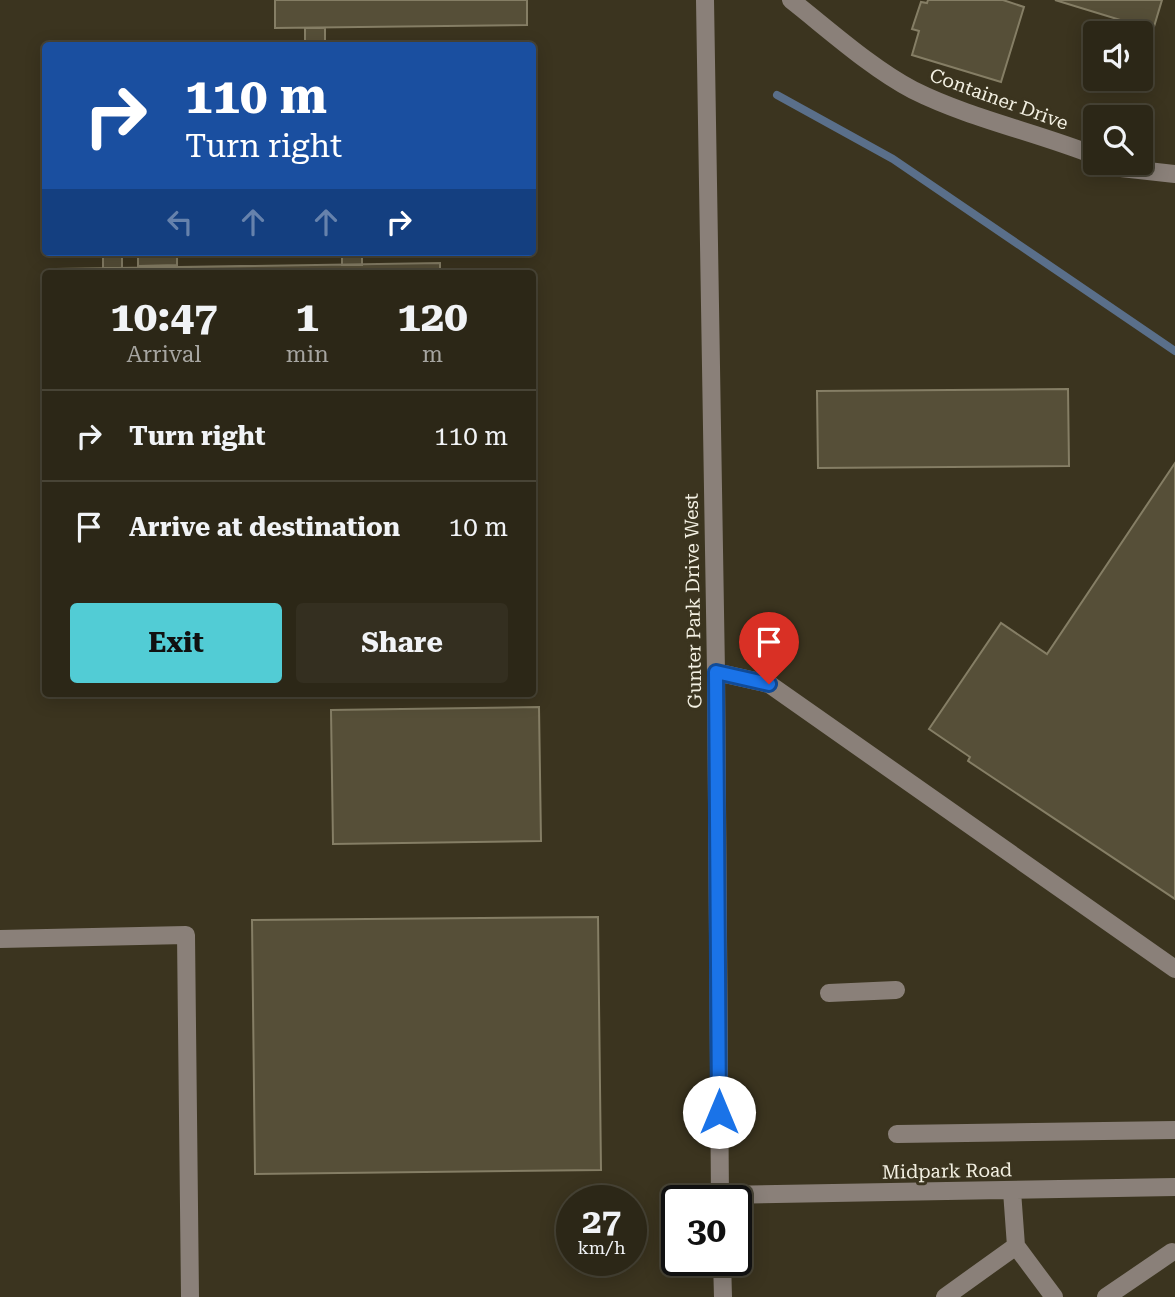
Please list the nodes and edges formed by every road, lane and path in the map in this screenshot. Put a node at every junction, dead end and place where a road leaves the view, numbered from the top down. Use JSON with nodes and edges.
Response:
{"nodes":[{"id":1,"x":705,"y":0,"type":"edge"},
{"id":2,"x":791,"y":0,"type":"edge"},
{"id":3,"x":1083,"y":152,"type":"edge"},
{"id":4,"x":1153,"y":172,"type":"edge"},
{"id":5,"x":1175,"y":174,"type":"edge"},
{"id":6,"x":716,"y":672,"type":"junction"},
{"id":7,"x":0,"y":939,"type":"edge"},
{"id":8,"x":1175,"y":969,"type":"edge"},
{"id":9,"x":896,"y":990,"type":"dead end"},
{"id":10,"x":829,"y":993,"type":"dead end"},
{"id":11,"x":1175,"y":1130,"type":"edge"},
{"id":12,"x":897,"y":1134,"type":"dead end"},
{"id":13,"x":720,"y":1185,"type":"edge"},
{"id":14,"x":1175,"y":1187,"type":"edge"},
{"id":15,"x":1012,"y":1191,"type":"junction"},
{"id":16,"x":752,"y":1197,"type":"edge"},
{"id":17,"x":1016,"y":1245,"type":"junction"},
{"id":18,"x":1172,"y":1252,"type":"dead end"},
{"id":19,"x":722,"y":1276,"type":"edge"},
{"id":20,"x":190,"y":1297,"type":"edge"},
{"id":21,"x":723,"y":1297,"type":"edge"},
{"id":22,"x":945,"y":1297,"type":"edge"},
{"id":23,"x":1054,"y":1297,"type":"edge"},
{"id":24,"x":1106,"y":1297,"type":"edge"}],
"edges":[{"from":1,"to":6,"type":"street","name":"Gunter Park Drive West"},
{"from":2,"to":3,"type":"street","name":"Container Drive"},
{"from":4,"to":5,"type":"street"},
{"from":6,"to":8,"type":"street"},
{"from":6,"to":13,"type":"street","name":"Gunter Park Drive West"},
{"from":7,"to":20,"type":"street"},
{"from":9,"to":10,"type":"street"},
{"from":11,"to":12,"type":"street"},
{"from":14,"to":15,"type":"street","name":"Midpark Road"},
{"from":15,"to":16,"type":"street","name":"Midpark Road"},
{"from":15,"to":17,"type":"street"},
{"from":17,"to":22,"type":"street"},
{"from":17,"to":23,"type":"street"},
{"from":18,"to":24,"type":"street"},
{"from":19,"to":21,"type":"street"}]}
